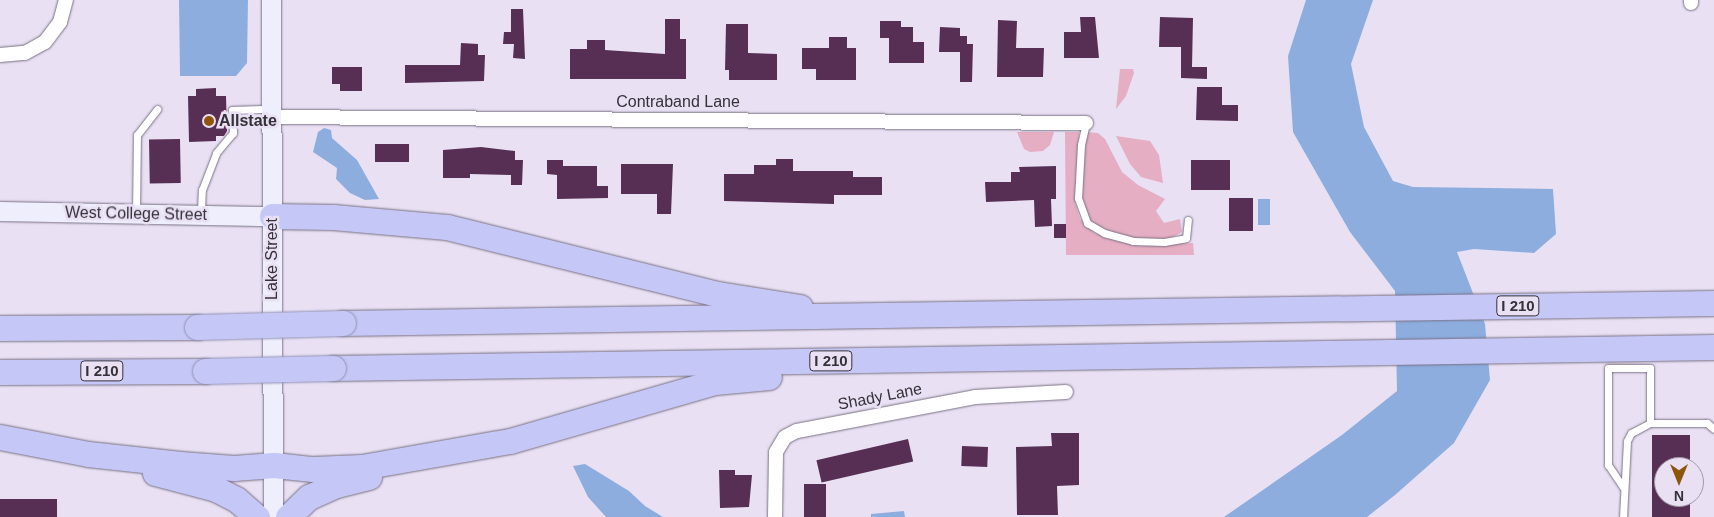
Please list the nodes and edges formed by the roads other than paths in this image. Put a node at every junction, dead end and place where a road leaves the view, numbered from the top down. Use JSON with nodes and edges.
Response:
{"nodes":[{"id":1,"x":66,"y":0,"type":"edge"},
{"id":2,"x":271,"y":0,"type":"edge"},
{"id":3,"x":0,"y":55,"type":"edge"},
{"id":4,"x":157,"y":109,"type":"dead end"},
{"id":5,"x":270,"y":113,"type":"junction"},
{"id":6,"x":1086,"y":123,"type":"joint"},
{"id":7,"x":0,"y":211,"type":"edge"},
{"id":8,"x":136,"y":214,"type":"junction"},
{"id":9,"x":201,"y":215,"type":"junction"},
{"id":10,"x":272,"y":216,"type":"junction"},
{"id":11,"x":1188,"y":220,"type":"dead end"},
{"id":12,"x":1714,"y":303,"type":"edge"},
{"id":13,"x":890,"y":316,"type":"junction"},
{"id":14,"x":0,"y":328,"type":"edge"},
{"id":15,"x":1714,"y":348,"type":"edge"},
{"id":16,"x":944,"y":359,"type":"junction"},
{"id":17,"x":0,"y":372,"type":"edge"},
{"id":18,"x":1066,"y":392,"type":"dead end"},
{"id":19,"x":1650,"y":422,"type":"junction"},
{"id":20,"x":1714,"y":429,"type":"edge"},
{"id":21,"x":0,"y":436,"type":"edge"},
{"id":22,"x":88,"y":454,"type":"junction"},
{"id":23,"x":438,"y":456,"type":"junction"},
{"id":24,"x":274,"y":465,"type":"junction"},
{"id":25,"x":1623,"y":487,"type":"junction"},
{"id":26,"x":257,"y":517,"type":"edge"},
{"id":27,"x":273,"y":517,"type":"edge"},
{"id":28,"x":288,"y":517,"type":"edge"},
{"id":29,"x":775,"y":517,"type":"edge"},
{"id":30,"x":1623,"y":517,"type":"edge"}],
"edges":[{"from":1,"to":3,"type":"street"},
{"from":2,"to":5,"type":"main road","name":"Lake Street"},
{"from":4,"to":8,"type":"lane"},
{"from":5,"to":6,"type":"street","name":"Contraband Lane"},
{"from":5,"to":9,"type":"lane"},
{"from":5,"to":10,"type":"main road","name":"Lake Street"},
{"from":6,"to":11,"type":"lane"},
{"from":7,"to":8,"type":"main road","name":"West College Street"},
{"from":8,"to":9,"type":"main road","name":"West College Street"},
{"from":9,"to":10,"type":"main road","name":"West College Street"},
{"from":10,"to":13,"type":"highway"},
{"from":10,"to":24,"type":"main road","name":"Lake Street"},
{"from":12,"to":13,"type":"highway","number":"I 210"},
{"from":13,"to":14,"type":"highway","number":"I 210","bridge":true},
{"from":15,"to":16,"type":"highway","number":"I 210"},
{"from":16,"to":17,"type":"highway","number":"I 210","bridge":true},
{"from":16,"to":23,"type":"highway"},
{"from":18,"to":29,"type":"street","name":"Shady Lane"},
{"from":19,"to":20,"type":"lane"},
{"from":19,"to":25,"type":"lane"},
{"from":19,"to":25,"type":"lane"},
{"from":21,"to":22,"type":"highway"},
{"from":22,"to":24,"type":"highway"},
{"from":22,"to":26,"type":"highway"},
{"from":23,"to":24,"type":"highway"},
{"from":23,"to":28,"type":"highway"},
{"from":24,"to":27,"type":"main road","name":"Lake Street"},
{"from":25,"to":30,"type":"lane"}]}
